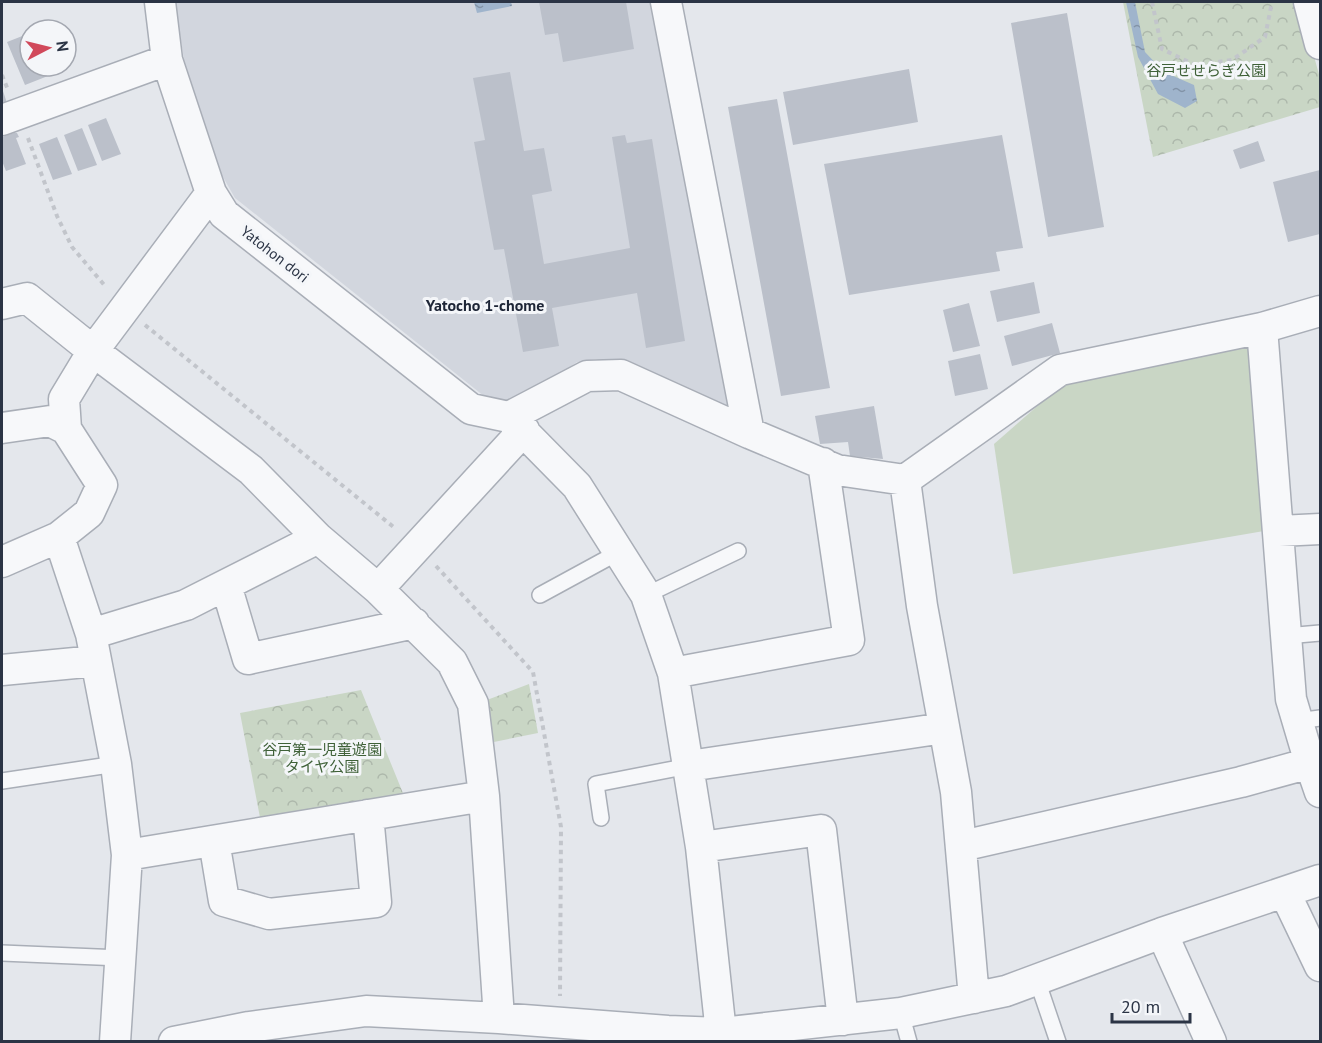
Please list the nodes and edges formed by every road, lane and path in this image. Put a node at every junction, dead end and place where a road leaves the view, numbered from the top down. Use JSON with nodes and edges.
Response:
{"nodes":[{"id":1,"x":160,"y":2,"type":"edge"},
{"id":2,"x":666,"y":2,"type":"edge"},
{"id":3,"x":1152,"y":2,"type":"edge"},
{"id":4,"x":1272,"y":2,"type":"edge"},
{"id":5,"x":1309,"y":2,"type":"edge"},
{"id":6,"x":1320,"y":44,"type":"edge"},
{"id":7,"x":167,"y":60,"type":"junction"},
{"id":8,"x":2,"y":120,"type":"edge"},
{"id":9,"x":211,"y":193,"type":"junction"},
{"id":10,"x":2,"y":304,"type":"edge"},
{"id":11,"x":1320,"y":311,"type":"edge"},
{"id":12,"x":1262,"y":328,"type":"junction"},
{"id":13,"x":93,"y":351,"type":"junction"},
{"id":14,"x":517,"y":423,"type":"junction"},
{"id":15,"x":2,"y":428,"type":"edge"},
{"id":16,"x":66,"y":429,"type":"junction"},
{"id":17,"x":749,"y":433,"type":"junction"},
{"id":18,"x":823,"y":464,"type":"junction"},
{"id":19,"x":905,"y":480,"type":"junction"},
{"id":20,"x":1320,"y":529,"type":"edge"},
{"id":21,"x":1279,"y":531,"type":"junction"},
{"id":22,"x":59,"y":537,"type":"junction"},
{"id":23,"x":318,"y":538,"type":"junction"},
{"id":24,"x":738,"y":551,"type":"dead end"},
{"id":25,"x":619,"y":552,"type":"junction"},
{"id":26,"x":2,"y":561,"type":"edge"},
{"id":27,"x":225,"y":585,"type":"junction"},
{"id":28,"x":378,"y":589,"type":"junction"},
{"id":29,"x":540,"y":595,"type":"dead end"},
{"id":30,"x":646,"y":595,"type":"junction"},
{"id":31,"x":414,"y":623,"type":"junction"},
{"id":32,"x":1320,"y":633,"type":"edge"},
{"id":33,"x":1286,"y":636,"type":"junction"},
{"id":34,"x":94,"y":647,"type":"junction"},
{"id":35,"x":2,"y":670,"type":"edge"},
{"id":36,"x":674,"y":673,"type":"junction"},
{"id":37,"x":1309,"y":720,"type":"edge"},
{"id":38,"x":944,"y":728,"type":"junction"},
{"id":39,"x":1310,"y":763,"type":"junction"},
{"id":40,"x":116,"y":764,"type":"junction"},
{"id":41,"x":689,"y":766,"type":"junction"},
{"id":42,"x":2,"y":781,"type":"edge"},
{"id":43,"x":1320,"y":792,"type":"edge"},
{"id":44,"x":484,"y":796,"type":"junction"},
{"id":45,"x":368,"y":815,"type":"junction"},
{"id":46,"x":601,"y":818,"type":"dead end"},
{"id":47,"x":214,"y":841,"type":"junction"},
{"id":48,"x":962,"y":846,"type":"junction"},
{"id":49,"x":701,"y":847,"type":"junction"},
{"id":50,"x":127,"y":855,"type":"junction"},
{"id":51,"x":1320,"y":880,"type":"edge"},
{"id":52,"x":1285,"y":893,"type":"junction"},
{"id":53,"x":1162,"y":933,"type":"junction"},
{"id":54,"x":2,"y":953,"type":"edge"},
{"id":55,"x":121,"y":958,"type":"junction"},
{"id":56,"x":1320,"y":966,"type":"edge"},
{"id":57,"x":1037,"y":980,"type":"junction"},
{"id":58,"x":974,"y":998,"type":"junction"},
{"id":59,"x":901,"y":1013,"type":"junction"},
{"id":60,"x":499,"y":1018,"type":"junction"},
{"id":61,"x":843,"y":1020,"type":"junction"},
{"id":62,"x":249,"y":1034,"type":"edge"},
{"id":63,"x":605,"y":1034,"type":"edge"},
{"id":64,"x":777,"y":1035,"type":"edge"},
{"id":65,"x":721,"y":1037,"type":"edge"},
{"id":66,"x":115,"y":1041,"type":"edge"},
{"id":67,"x":174,"y":1041,"type":"edge"},
{"id":68,"x":909,"y":1041,"type":"edge"},
{"id":69,"x":1058,"y":1041,"type":"edge"},
{"id":70,"x":1211,"y":1041,"type":"edge"}],
"edges":[{"from":1,"to":7,"type":"street","name":"Yatohon dori"},
{"from":2,"to":17,"type":"street"},
{"from":3,"to":4,"type":"path"},
{"from":5,"to":6,"type":"street"},
{"from":7,"to":8,"type":"street"},
{"from":7,"to":9,"type":"street","name":"Yatohon dori"},
{"from":9,"to":13,"type":"street"},
{"from":9,"to":14,"type":"street","name":"Yatohon dori"},
{"from":10,"to":13,"type":"street"},
{"from":11,"to":12,"type":"street"},
{"from":12,"to":19,"type":"street"},
{"from":12,"to":21,"type":"street"},
{"from":13,"to":16,"type":"street"},
{"from":13,"to":23,"type":"street"},
{"from":14,"to":17,"type":"street"},
{"from":14,"to":25,"type":"street"},
{"from":14,"to":28,"type":"street"},
{"from":15,"to":16,"type":"street"},
{"from":16,"to":22,"type":"street"},
{"from":17,"to":18,"type":"street"},
{"from":18,"to":19,"type":"street"},
{"from":18,"to":36,"type":"street"},
{"from":19,"to":38,"type":"street"},
{"from":20,"to":21,"type":"street"},
{"from":21,"to":33,"type":"street"},
{"from":22,"to":26,"type":"street"},
{"from":22,"to":34,"type":"street"},
{"from":23,"to":27,"type":"street"},
{"from":23,"to":28,"type":"street"},
{"from":24,"to":30,"type":"lane"},
{"from":25,"to":29,"type":"lane"},
{"from":25,"to":30,"type":"street"},
{"from":27,"to":31,"type":"street"},
{"from":27,"to":34,"type":"street"},
{"from":28,"to":31,"type":"street"},
{"from":30,"to":36,"type":"street"},
{"from":31,"to":44,"type":"street"},
{"from":32,"to":33,"type":"lane"},
{"from":33,"to":37,"type":"street"},
{"from":34,"to":35,"type":"street"},
{"from":34,"to":40,"type":"street"},
{"from":36,"to":41,"type":"street"},
{"from":37,"to":39,"type":"street"},
{"from":38,"to":41,"type":"street"},
{"from":38,"to":48,"type":"street"},
{"from":39,"to":43,"type":"street"},
{"from":39,"to":48,"type":"street"},
{"from":40,"to":42,"type":"lane"},
{"from":40,"to":50,"type":"street"},
{"from":41,"to":46,"type":"lane"},
{"from":41,"to":49,"type":"street"},
{"from":44,"to":45,"type":"street"},
{"from":44,"to":60,"type":"street"},
{"from":45,"to":47,"type":"street"},
{"from":45,"to":47,"type":"street"},
{"from":47,"to":50,"type":"street"},
{"from":48,"to":58,"type":"street"},
{"from":49,"to":61,"type":"street"},
{"from":49,"to":65,"type":"street"},
{"from":50,"to":55,"type":"street"},
{"from":51,"to":52,"type":"street"},
{"from":52,"to":53,"type":"street"},
{"from":52,"to":56,"type":"street"},
{"from":53,"to":57,"type":"street"},
{"from":53,"to":70,"type":"street"},
{"from":54,"to":55,"type":"lane"},
{"from":55,"to":66,"type":"street"},
{"from":57,"to":58,"type":"street"},
{"from":57,"to":69,"type":"lane"},
{"from":58,"to":59,"type":"street"},
{"from":59,"to":61,"type":"street"},
{"from":59,"to":68,"type":"lane"},
{"from":60,"to":62,"type":"street"},
{"from":60,"to":63,"type":"street"},
{"from":61,"to":64,"type":"street"},
{"from":62,"to":67,"type":"street"},
{"from":63,"to":65,"type":"street"},
{"from":64,"to":65,"type":"street"}]}
